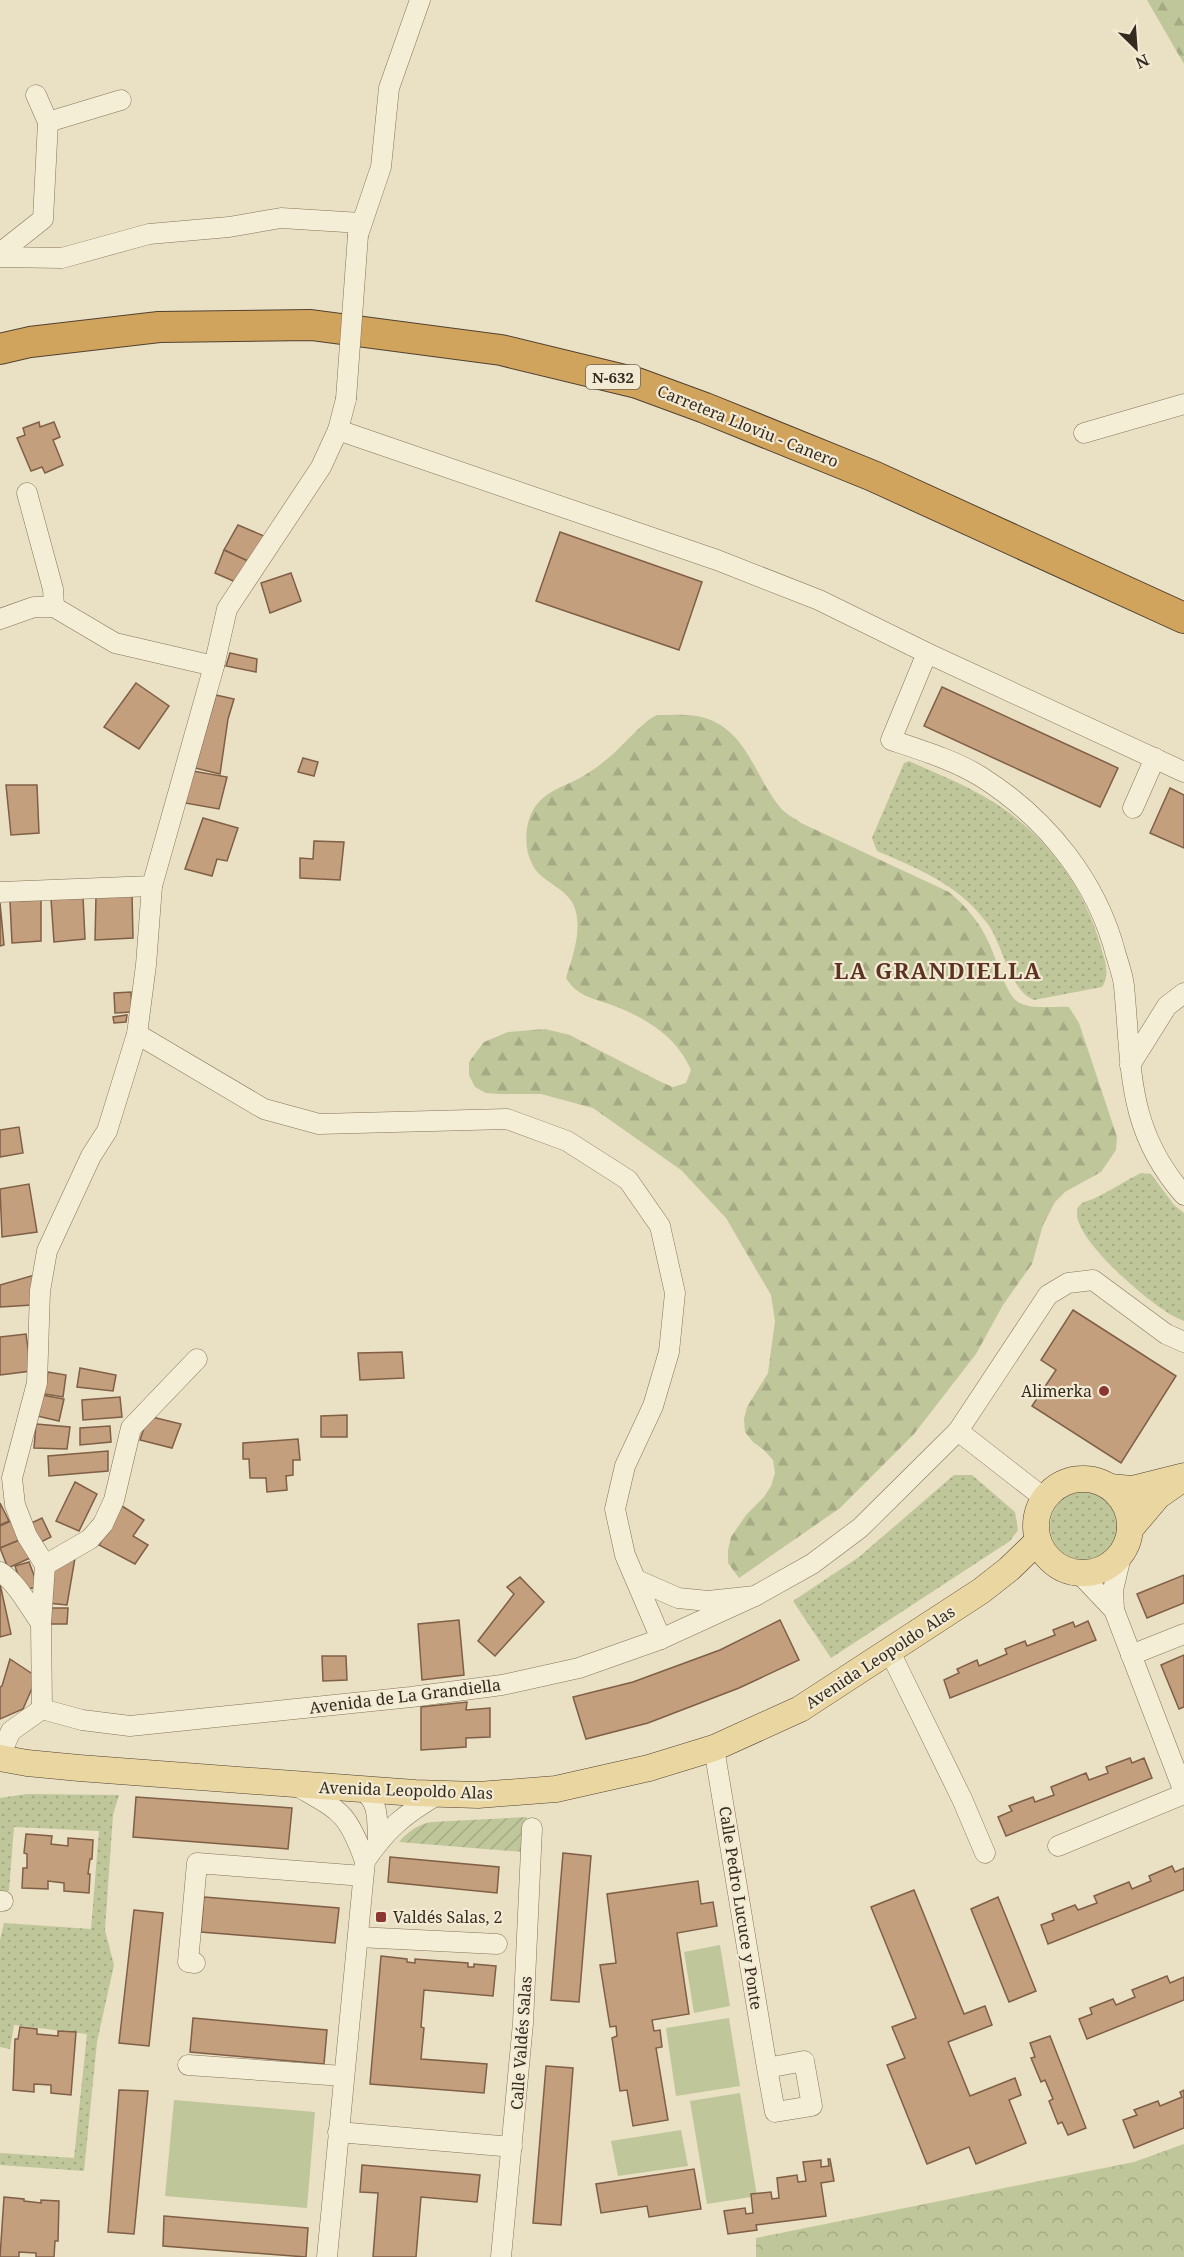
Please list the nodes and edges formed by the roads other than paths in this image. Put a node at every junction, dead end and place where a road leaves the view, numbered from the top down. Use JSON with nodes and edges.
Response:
{"nodes":[{"id":1,"x":420,"y":0,"type":"edge"},
{"id":2,"x":36,"y":95,"type":"dead end"},
{"id":3,"x":122,"y":100,"type":"dead end"},
{"id":4,"x":48,"y":122,"type":"junction"},
{"id":5,"x":359,"y":229,"type":"junction"},
{"id":6,"x":0,"y":255,"type":"edge"},
{"id":7,"x":0,"y":350,"type":"edge"},
{"id":8,"x":1184,"y":404,"type":"edge"},
{"id":9,"x":338,"y":430,"type":"junction"},
{"id":10,"x":1084,"y":433,"type":"dead end"},
{"id":11,"x":27,"y":493,"type":"dead end"},
{"id":12,"x":54,"y":607,"type":"junction"},
{"id":13,"x":1184,"y":618,"type":"edge"},
{"id":14,"x":0,"y":619,"type":"edge"},
{"id":15,"x":927,"y":653,"type":"junction"},
{"id":16,"x":214,"y":666,"type":"junction"},
{"id":17,"x":1155,"y":758,"type":"junction"},
{"id":18,"x":1184,"y":772,"type":"edge"},
{"id":19,"x":1133,"y":808,"type":"dead end"},
{"id":20,"x":152,"y":886,"type":"junction"},
{"id":21,"x":0,"y":892,"type":"edge"},
{"id":22,"x":1184,"y":993,"type":"edge"},
{"id":23,"x":137,"y":1034,"type":"junction"},
{"id":24,"x":1130,"y":1065,"type":"junction"},
{"id":25,"x":1184,"y":1195,"type":"edge"},
{"id":26,"x":1184,"y":1342,"type":"edge"},
{"id":27,"x":197,"y":1359,"type":"dead end"},
{"id":28,"x":958,"y":1431,"type":"junction"},
{"id":29,"x":6,"y":1475,"type":"edge"},
{"id":30,"x":1184,"y":1477,"type":"edge"},
{"id":31,"x":1110,"y":1487,"type":"junction"},
{"id":32,"x":1044,"y":1498,"type":"junction"},
{"id":33,"x":1038,"y":1541,"type":"junction"},
{"id":34,"x":1126,"y":1541,"type":"junction"},
{"id":35,"x":45,"y":1564,"type":"junction"},
{"id":36,"x":1067,"y":1569,"type":"junction"},
{"id":37,"x":0,"y":1572,"type":"edge"},
{"id":38,"x":637,"y":1580,"type":"junction"},
{"id":39,"x":981,"y":1591,"type":"junction"},
{"id":40,"x":755,"y":1596,"type":"junction"},
{"id":41,"x":1114,"y":1610,"type":"junction"},
{"id":42,"x":40,"y":1623,"type":"junction"},
{"id":43,"x":1184,"y":1634,"type":"edge"},
{"id":44,"x":661,"y":1639,"type":"junction"},
{"id":45,"x":890,"y":1652,"type":"junction"},
{"id":46,"x":1131,"y":1655,"type":"junction"},
{"id":47,"x":42,"y":1709,"type":"junction"},
{"id":48,"x":714,"y":1748,"type":"junction"},
{"id":49,"x":4,"y":1760,"type":"edge"},
{"id":50,"x":295,"y":1785,"type":"junction"},
{"id":51,"x":371,"y":1793,"type":"junction"},
{"id":52,"x":1184,"y":1793,"type":"edge"},
{"id":53,"x":439,"y":1794,"type":"junction"},
{"id":54,"x":532,"y":1828,"type":"dead end"},
{"id":55,"x":354,"y":1832,"type":"junction"},
{"id":56,"x":378,"y":1841,"type":"junction"},
{"id":57,"x":1058,"y":1846,"type":"dead end"},
{"id":58,"x":985,"y":1853,"type":"dead end"},
{"id":59,"x":364,"y":1868,"type":"junction"},
{"id":60,"x":358,"y":1937,"type":"junction"},
{"id":61,"x":497,"y":1944,"type":"dead end"},
{"id":62,"x":195,"y":1963,"type":"dead end"},
{"id":63,"x":188,"y":2066,"type":"dead end"},
{"id":64,"x":767,"y":2068,"type":"dead end"},
{"id":65,"x":343,"y":2076,"type":"junction"},
{"id":66,"x":338,"y":2132,"type":"junction"},
{"id":67,"x":512,"y":2147,"type":"junction"},
{"id":68,"x":327,"y":2257,"type":"edge"},
{"id":69,"x":501,"y":2257,"type":"edge"}],
"edges":[{"from":1,"to":5,"type":"street"},
{"from":2,"to":4,"type":"street"},
{"from":3,"to":4,"type":"street"},
{"from":4,"to":6,"type":"street"},
{"from":5,"to":6,"type":"street"},
{"from":5,"to":9,"type":"street","bridge":true},
{"from":7,"to":13,"type":"highway","name":"Carretera Lloviu - Canero","number":"N-632"},
{"from":8,"to":10,"type":"street"},
{"from":9,"to":15,"type":"street"},
{"from":9,"to":16,"type":"street"},
{"from":11,"to":12,"type":"street"},
{"from":12,"to":14,"type":"street"},
{"from":12,"to":16,"type":"street"},
{"from":15,"to":17,"type":"street"},
{"from":15,"to":24,"type":"street"},
{"from":16,"to":20,"type":"street"},
{"from":17,"to":18,"type":"street"},
{"from":17,"to":19,"type":"street"},
{"from":20,"to":21,"type":"street"},
{"from":20,"to":23,"type":"street"},
{"from":22,"to":24,"type":"street"},
{"from":23,"to":29,"type":"street"},
{"from":23,"to":38,"type":"street"},
{"from":24,"to":25,"type":"street"},
{"from":26,"to":28,"type":"street","name":"Avenida de La Grandiella"},
{"from":27,"to":35,"type":"street"},
{"from":28,"to":32,"type":"street"},
{"from":28,"to":40,"type":"street","name":"Avenida de La Grandiella"},
{"from":29,"to":35,"type":"street"},
{"from":30,"to":31,"type":"main road"},
{"from":30,"to":34,"type":"main road"},
{"from":31,"to":32,"type":"main road"},
{"from":31,"to":34,"type":"main road"},
{"from":32,"to":33,"type":"main road"},
{"from":33,"to":36,"type":"main road"},
{"from":33,"to":39,"type":"main road","name":"Avenida Leopoldo Alas"},
{"from":34,"to":36,"type":"main road"},
{"from":34,"to":41,"type":"street"},
{"from":35,"to":42,"type":"street"},
{"from":36,"to":39,"type":"main road","name":"Avenida Leopoldo Alas"},
{"from":36,"to":41,"type":"street"},
{"from":37,"to":42,"type":"street"},
{"from":38,"to":40,"type":"street"},
{"from":38,"to":44,"type":"street"},
{"from":39,"to":45,"type":"main road","name":"Avenida Leopoldo Alas"},
{"from":40,"to":44,"type":"street","name":"Avenida de La Grandiella"},
{"from":41,"to":46,"type":"street"},
{"from":42,"to":47,"type":"street"},
{"from":43,"to":46,"type":"street"},
{"from":44,"to":47,"type":"street","name":"Avenida de La Grandiella"},
{"from":45,"to":48,"type":"main road","name":"Avenida Leopoldo Alas"},
{"from":45,"to":58,"type":"street"},
{"from":46,"to":52,"type":"street"},
{"from":47,"to":49,"type":"street"},
{"from":48,"to":53,"type":"main road","name":"Avenida Leopoldo Alas"},
{"from":48,"to":64,"type":"street","name":"Calle Pedro Lucuce y Ponte"},
{"from":49,"to":50,"type":"main road","name":"Avenida Leopoldo Alas"},
{"from":50,"to":51,"type":"main road","name":"Avenida Leopoldo Alas"},
{"from":50,"to":55,"type":"street"},
{"from":51,"to":53,"type":"main road","name":"Avenida Leopoldo Alas"},
{"from":51,"to":55,"type":"street"},
{"from":51,"to":56,"type":"street"},
{"from":52,"to":57,"type":"street"},
{"from":53,"to":56,"type":"street"},
{"from":54,"to":67,"type":"street","name":"Calle Valdés Salas"},
{"from":55,"to":59,"type":"street"},
{"from":56,"to":59,"type":"street"},
{"from":59,"to":60,"type":"street"},
{"from":59,"to":62,"type":"street"},
{"from":60,"to":61,"type":"street"},
{"from":60,"to":65,"type":"street"},
{"from":63,"to":65,"type":"street"},
{"from":65,"to":66,"type":"street"},
{"from":66,"to":67,"type":"street"},
{"from":66,"to":68,"type":"street"},
{"from":67,"to":69,"type":"street","name":"Calle Valdés Salas"}]}
